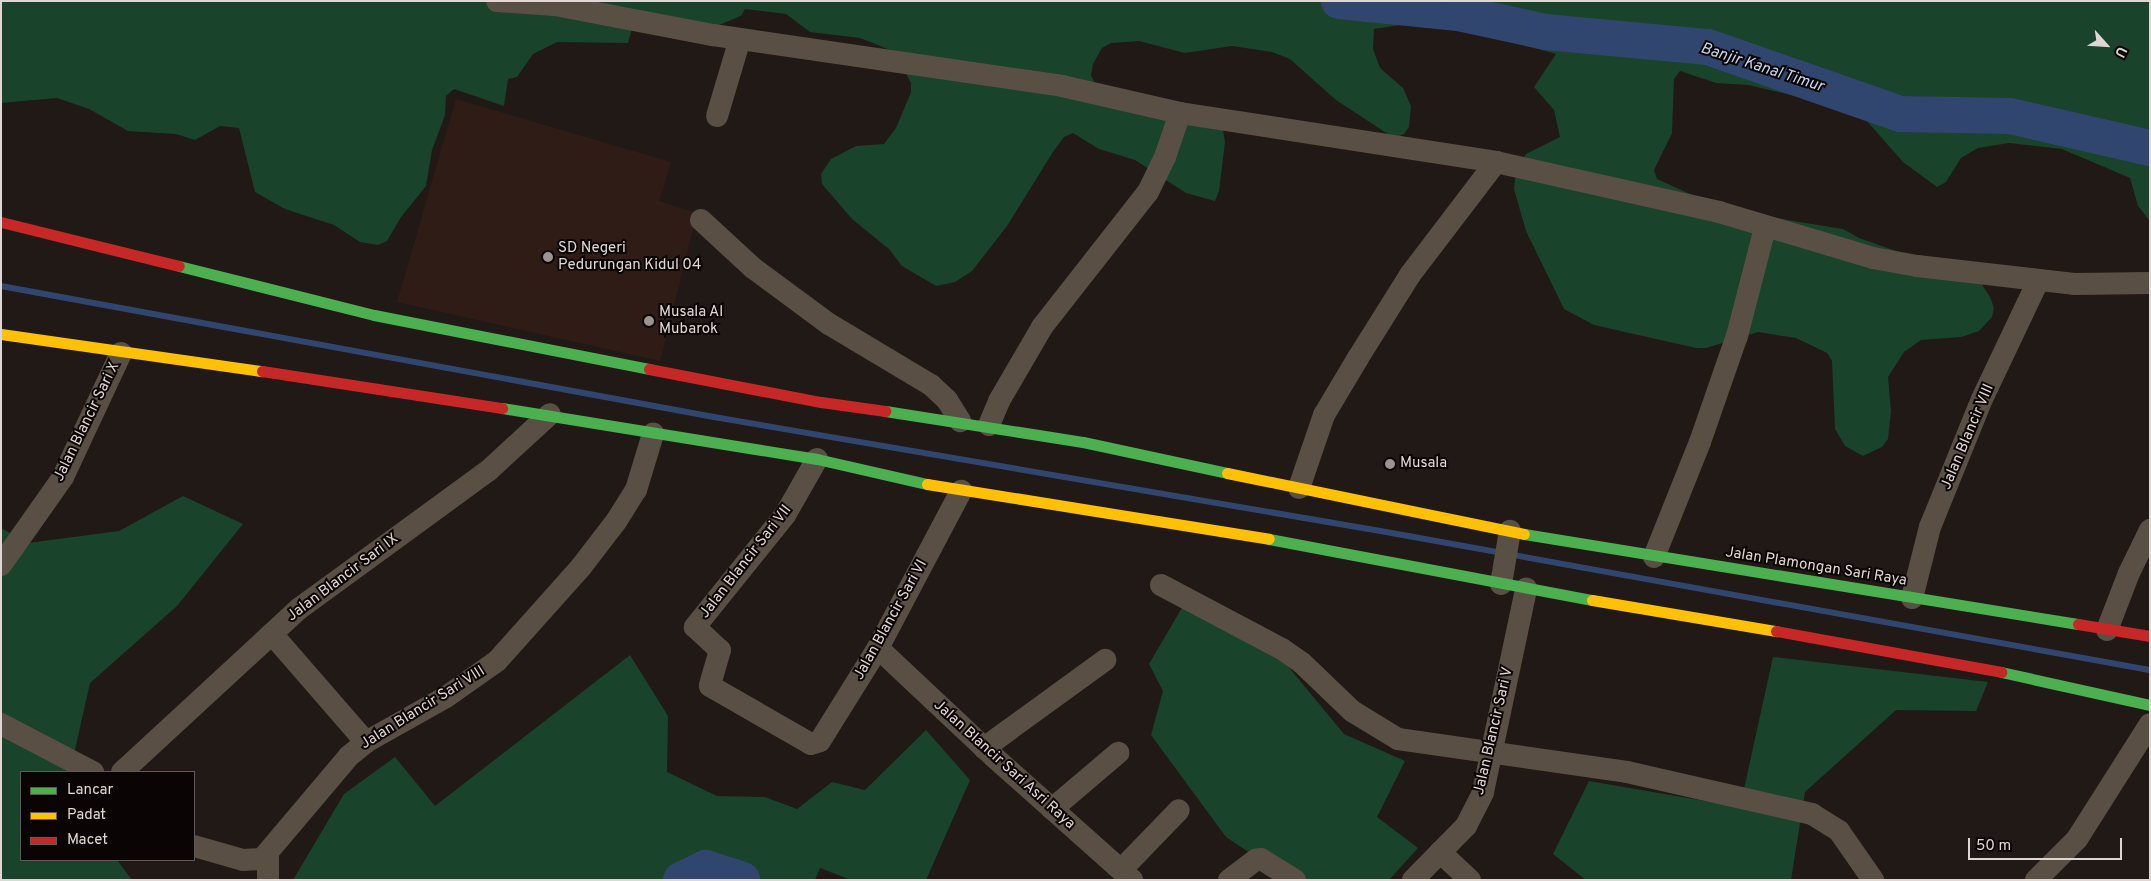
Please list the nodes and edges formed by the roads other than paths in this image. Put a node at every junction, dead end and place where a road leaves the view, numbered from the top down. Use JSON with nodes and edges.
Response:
{"nodes":[{"id":1,"x":497,"y":1,"type":"edge"},
{"id":2,"x":740,"y":39,"type":"junction"},
{"id":3,"x":1180,"y":114,"type":"junction"},
{"id":4,"x":717,"y":116,"type":"dead end"},
{"id":5,"x":1496,"y":162,"type":"junction"},
{"id":6,"x":701,"y":220,"type":"dead end"},
{"id":7,"x":1,"y":222,"type":"edge"},
{"id":8,"x":1765,"y":228,"type":"junction"},
{"id":9,"x":2038,"y":281,"type":"junction"},
{"id":10,"x":2150,"y":283,"type":"edge"},
{"id":11,"x":1,"y":334,"type":"edge"},
{"id":12,"x":121,"y":353,"type":"junction"},
{"id":13,"x":550,"y":414,"type":"junction"},
{"id":14,"x":960,"y":421,"type":"junction"},
{"id":15,"x":989,"y":425,"type":"junction"},
{"id":16,"x":653,"y":434,"type":"junction"},
{"id":17,"x":817,"y":459,"type":"junction"},
{"id":18,"x":1299,"y":488,"type":"junction"},
{"id":19,"x":961,"y":491,"type":"junction"},
{"id":20,"x":2150,"y":530,"type":"edge"},
{"id":21,"x":1509,"y":537,"type":"junction"},
{"id":22,"x":1654,"y":557,"type":"junction"},
{"id":23,"x":1,"y":565,"type":"edge"},
{"id":24,"x":1502,"y":574,"type":"junction"},
{"id":25,"x":1161,"y":585,"type":"dead end"},
{"id":26,"x":1526,"y":589,"type":"junction"},
{"id":27,"x":1912,"y":598,"type":"junction"},
{"id":28,"x":2107,"y":630,"type":"junction"},
{"id":29,"x":272,"y":634,"type":"junction"},
{"id":30,"x":2150,"y":636,"type":"edge"},
{"id":31,"x":878,"y":648,"type":"junction"},
{"id":32,"x":1105,"y":660,"type":"dead end"},
{"id":33,"x":2150,"y":705,"type":"edge"},
{"id":34,"x":1,"y":724,"type":"edge"},
{"id":35,"x":2150,"y":724,"type":"edge"},
{"id":36,"x":366,"y":742,"type":"junction"},
{"id":37,"x":814,"y":744,"type":"joint"},
{"id":38,"x":984,"y":748,"type":"junction"},
{"id":39,"x":1491,"y":750,"type":"junction"},
{"id":40,"x":1118,"y":753,"type":"dead end"},
{"id":41,"x":91,"y":771,"type":"edge"},
{"id":42,"x":123,"y":771,"type":"edge"},
{"id":43,"x":1052,"y":809,"type":"junction"},
{"id":44,"x":1179,"y":810,"type":"dead end"},
{"id":45,"x":195,"y":846,"type":"edge"},
{"id":46,"x":1440,"y":852,"type":"junction"},
{"id":47,"x":268,"y":855,"type":"junction"},
{"id":48,"x":1127,"y":875,"type":"edge"},
{"id":49,"x":268,"y":880,"type":"edge"},
{"id":50,"x":1229,"y":880,"type":"edge"},
{"id":51,"x":1295,"y":880,"type":"edge"},
{"id":52,"x":1413,"y":880,"type":"edge"},
{"id":53,"x":1470,"y":880,"type":"edge"},
{"id":54,"x":1873,"y":880,"type":"edge"},
{"id":55,"x":2036,"y":880,"type":"edge"}],
"edges":[{"from":1,"to":2,"type":"street"},
{"from":2,"to":3,"type":"street"},
{"from":2,"to":4,"type":"street"},
{"from":3,"to":5,"type":"street"},
{"from":3,"to":15,"type":"street"},
{"from":5,"to":8,"type":"street"},
{"from":5,"to":18,"type":"street"},
{"from":6,"to":14,"type":"street"},
{"from":7,"to":14,"type":"street","name":"Jalan Plamongan Sari Raya"},
{"from":8,"to":9,"type":"street"},
{"from":8,"to":22,"type":"street"},
{"from":9,"to":10,"type":"street"},
{"from":9,"to":27,"type":"street","name":"Jalan Blancir VIII"},
{"from":11,"to":12,"type":"street"},
{"from":12,"to":13,"type":"street"},
{"from":12,"to":23,"type":"street","name":"Jalan Blancir Sari X"},
{"from":13,"to":16,"type":"street"},
{"from":13,"to":29,"type":"street","name":"Jalan Blancir Sari IX"},
{"from":14,"to":15,"type":"street","name":"Jalan Plamongan Sari Raya"},
{"from":15,"to":18,"type":"street","name":"Jalan Plamongan Sari Raya"},
{"from":16,"to":17,"type":"street"},
{"from":16,"to":36,"type":"street","name":"Jalan Blancir Sari VIII"},
{"from":17,"to":19,"type":"street"},
{"from":17,"to":37,"type":"street","name":"Jalan Blancir Sari VII"},
{"from":18,"to":21,"type":"street","name":"Jalan Plamongan Sari Raya"},
{"from":19,"to":24,"type":"street"},
{"from":19,"to":31,"type":"street","name":"Jalan Blancir Sari VI"},
{"from":20,"to":28,"type":"street"},
{"from":21,"to":22,"type":"street","name":"Jalan Plamongan Sari Raya"},
{"from":21,"to":24,"type":"street"},
{"from":22,"to":27,"type":"street","name":"Jalan Plamongan Sari Raya"},
{"from":24,"to":26,"type":"street"},
{"from":25,"to":39,"type":"street"},
{"from":26,"to":33,"type":"street"},
{"from":26,"to":39,"type":"street","name":"Jalan Blancir Sari V"},
{"from":27,"to":28,"type":"street","name":"Jalan Plamongan Sari Raya"},
{"from":28,"to":30,"type":"street","name":"Jalan Plamongan Sari Raya"},
{"from":29,"to":36,"type":"street"},
{"from":29,"to":42,"type":"street","name":"Jalan Blancir Sari IX"},
{"from":31,"to":37,"type":"street","name":"Jalan Blancir Sari VI"},
{"from":31,"to":38,"type":"street","name":"Jalan Blancir Sari Asri Raya"},
{"from":32,"to":38,"type":"street"},
{"from":34,"to":41,"type":"street"},
{"from":35,"to":55,"type":"street"},
{"from":36,"to":47,"type":"street","name":"Jalan Blancir Sari VIII"},
{"from":38,"to":43,"type":"street","name":"Jalan Blancir Sari Asri Raya"},
{"from":39,"to":46,"type":"street","name":"Jalan Blancir Sari V"},
{"from":39,"to":54,"type":"street"},
{"from":40,"to":43,"type":"street"},
{"from":43,"to":48,"type":"street","name":"Jalan Blancir Sari Asri Raya"},
{"from":44,"to":48,"type":"street"},
{"from":45,"to":47,"type":"street"},
{"from":46,"to":52,"type":"street","name":"Jalan Blancir Sari V"},
{"from":46,"to":53,"type":"street"},
{"from":47,"to":49,"type":"street"},
{"from":50,"to":51,"type":"street"}]}
